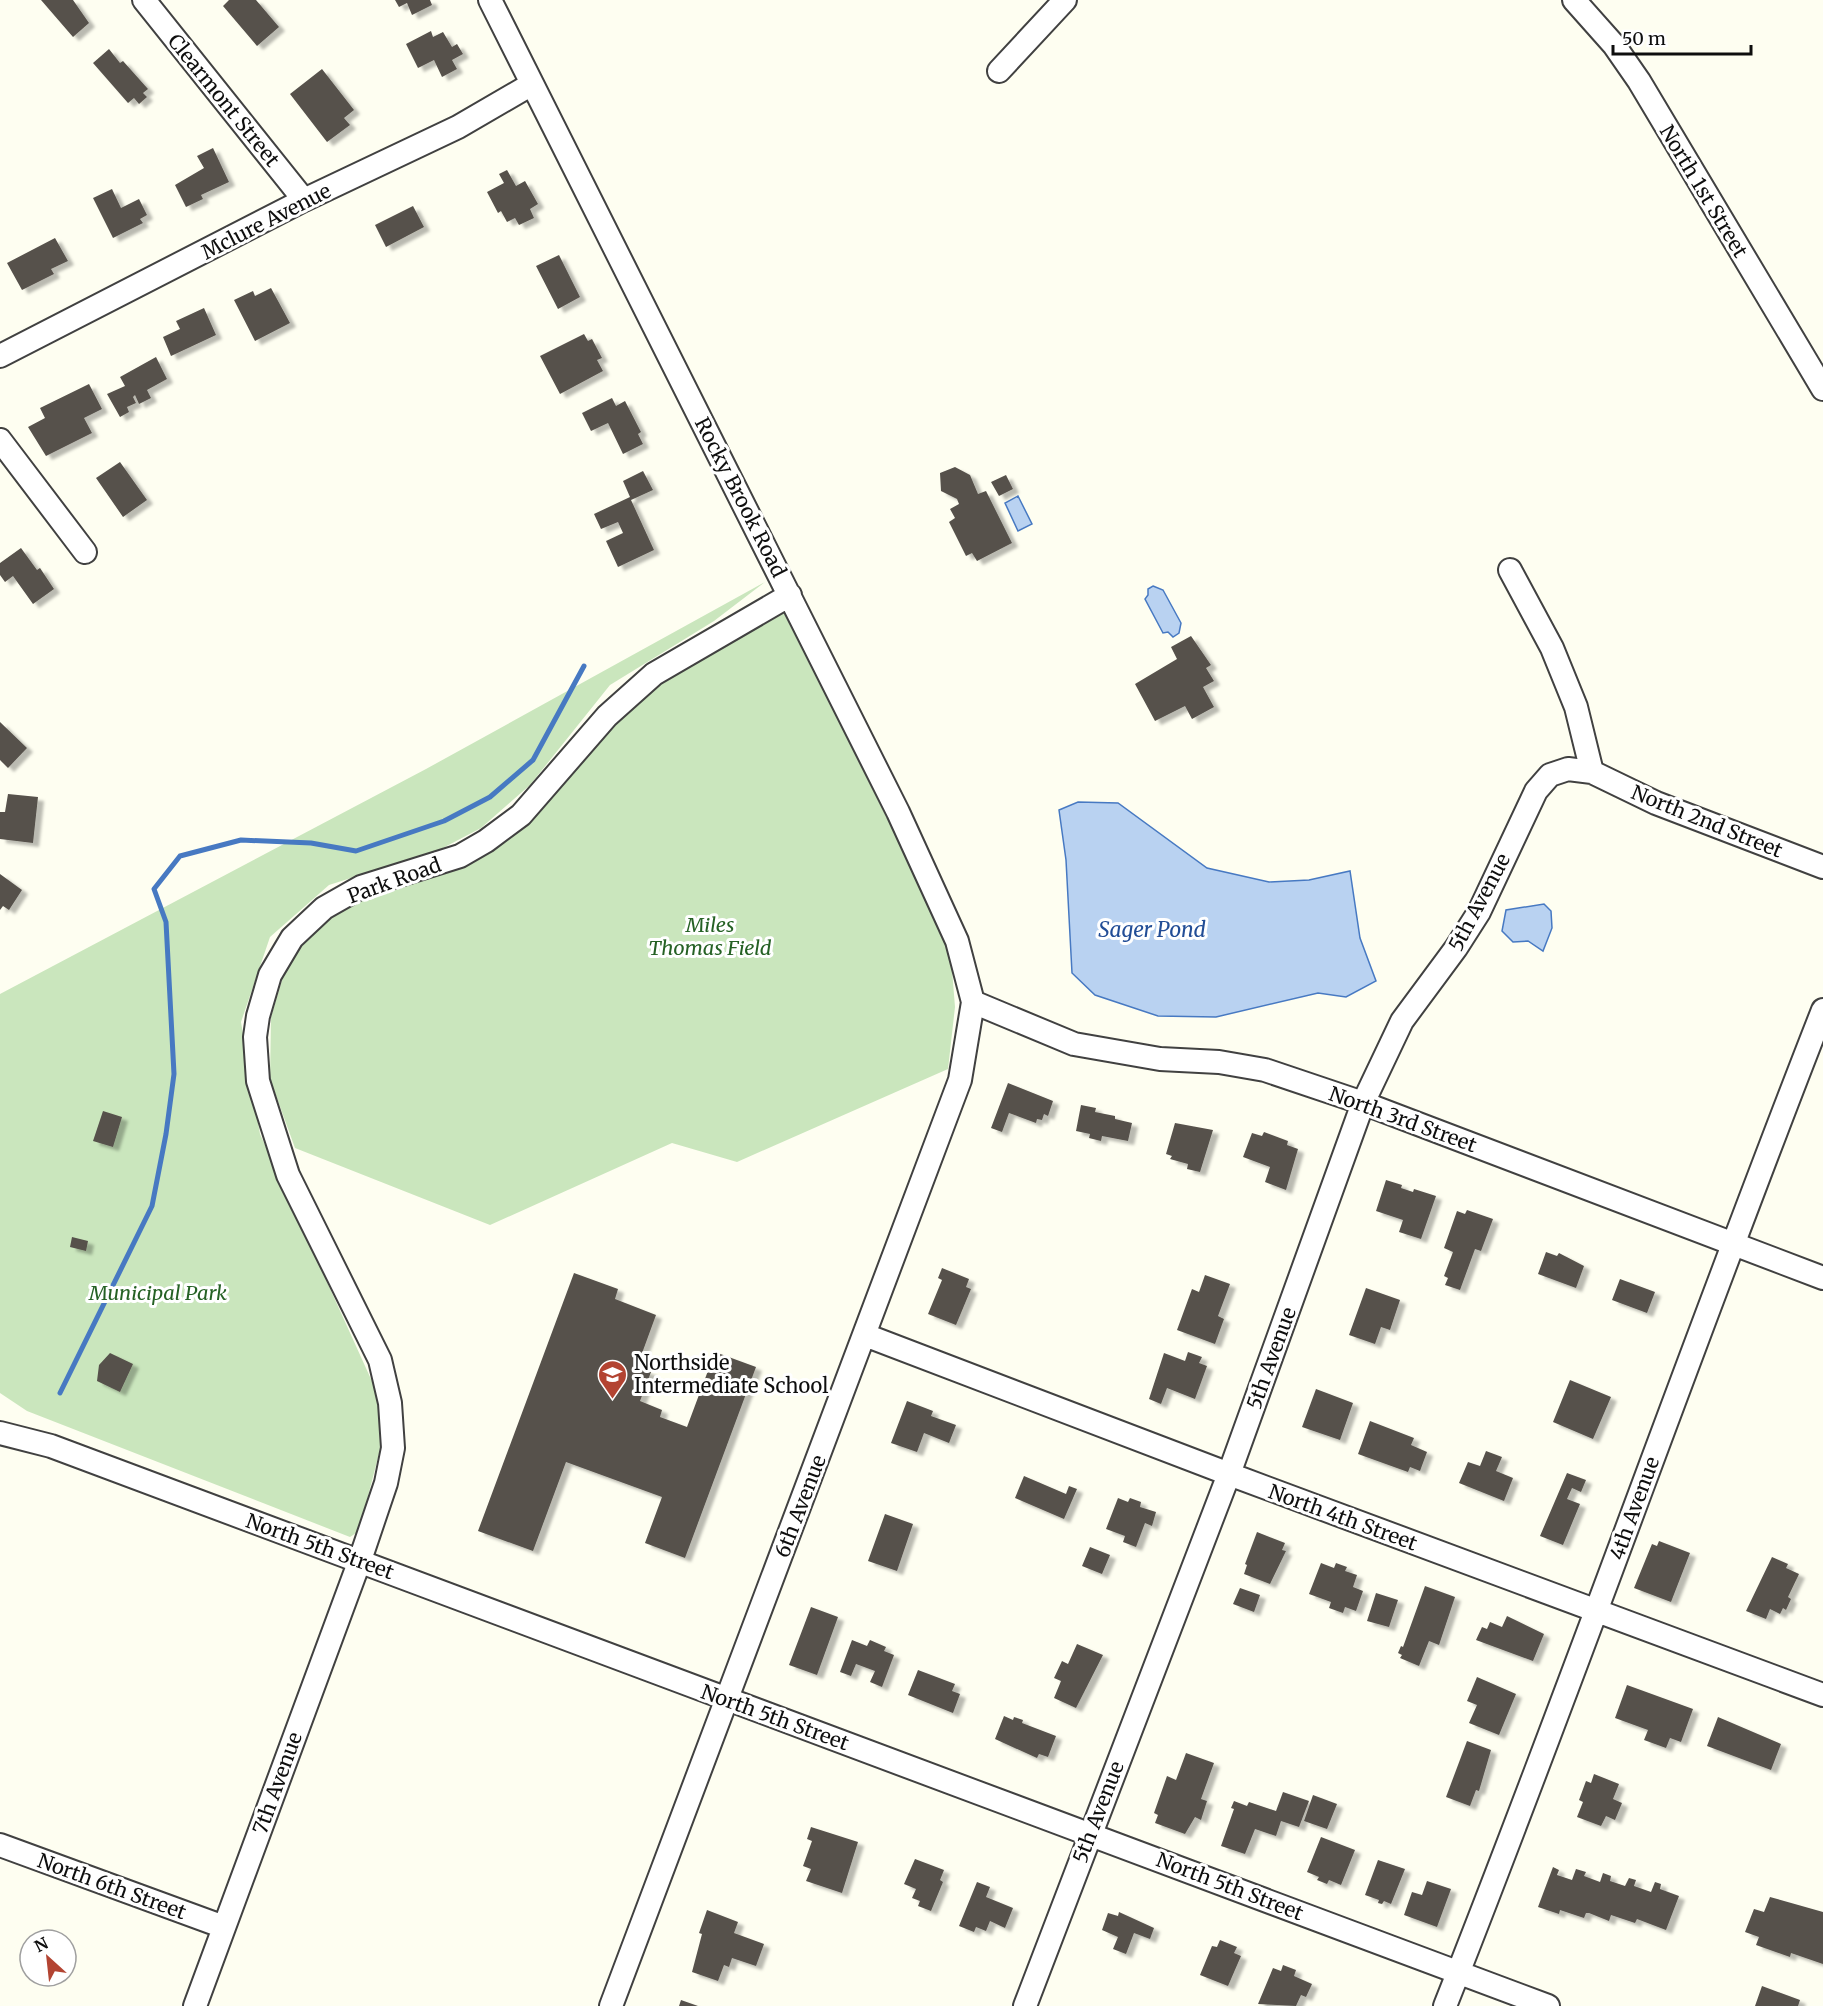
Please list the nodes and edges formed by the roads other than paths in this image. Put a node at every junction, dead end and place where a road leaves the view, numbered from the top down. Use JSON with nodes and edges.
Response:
{"nodes":[{"id":1,"x":144,"y":0,"type":"edge"},
{"id":2,"x":490,"y":0,"type":"edge"},
{"id":3,"x":1065,"y":0,"type":"edge"},
{"id":4,"x":1574,"y":0,"type":"edge"},
{"id":5,"x":999,"y":71,"type":"dead end"},
{"id":6,"x":532,"y":84,"type":"junction"},
{"id":7,"x":304,"y":200,"type":"junction"},
{"id":8,"x":0,"y":356,"type":"edge"},
{"id":9,"x":1823,"y":389,"type":"edge"},
{"id":10,"x":0,"y":440,"type":"edge"},
{"id":11,"x":86,"y":552,"type":"dead end"},
{"id":12,"x":1510,"y":570,"type":"dead end"},
{"id":13,"x":790,"y":595,"type":"junction"},
{"id":14,"x":1592,"y":772,"type":"junction"},
{"id":15,"x":1823,"y":867,"type":"edge"},
{"id":16,"x":972,"y":1002,"type":"junction"},
{"id":17,"x":1823,"y":1010,"type":"edge"},
{"id":18,"x":1363,"y":1103,"type":"junction"},
{"id":19,"x":1732,"y":1243,"type":"junction"},
{"id":20,"x":1823,"y":1278,"type":"edge"},
{"id":21,"x":865,"y":1335,"type":"junction"},
{"id":22,"x":0,"y":1433,"type":"edge"},
{"id":23,"x":1229,"y":1474,"type":"junction"},
{"id":24,"x":360,"y":1560,"type":"junction"},
{"id":25,"x":1596,"y":1611,"type":"junction"},
{"id":26,"x":1823,"y":1695,"type":"edge"},
{"id":27,"x":728,"y":1700,"type":"junction"},
{"id":28,"x":1090,"y":1833,"type":"junction"},
{"id":29,"x":0,"y":1845,"type":"edge"},
{"id":30,"x":224,"y":1927,"type":"junction"},
{"id":31,"x":1458,"y":1972,"type":"junction"},
{"id":32,"x":195,"y":2006,"type":"edge"},
{"id":33,"x":611,"y":2006,"type":"edge"},
{"id":34,"x":1025,"y":2006,"type":"edge"},
{"id":35,"x":1445,"y":2006,"type":"edge"},
{"id":36,"x":1548,"y":2006,"type":"edge"}],
"edges":[{"from":1,"to":7,"type":"street","name":"Clearmont Street"},
{"from":2,"to":6,"type":"street","name":"Rocky Brook Road"},
{"from":3,"to":5,"type":"street"},
{"from":4,"to":9,"type":"street","name":"North 1st Street"},
{"from":6,"to":7,"type":"street","name":"Mclure Avenue"},
{"from":6,"to":13,"type":"street","name":"Rocky Brook Road"},
{"from":7,"to":8,"type":"street","name":"Mclure Avenue"},
{"from":10,"to":11,"type":"street"},
{"from":12,"to":14,"type":"street"},
{"from":13,"to":16,"type":"street","name":"Rocky Brook Road"},
{"from":13,"to":24,"type":"street","name":"Park Road"},
{"from":14,"to":15,"type":"street","name":"North 2nd Street"},
{"from":14,"to":18,"type":"street","name":"5th Avenue"},
{"from":16,"to":18,"type":"street","name":"North 3rd Street"},
{"from":16,"to":21,"type":"street","name":"6th Avenue"},
{"from":17,"to":19,"type":"street","name":"4th Avenue"},
{"from":18,"to":19,"type":"street","name":"North 3rd Street"},
{"from":18,"to":23,"type":"street","name":"5th Avenue"},
{"from":19,"to":20,"type":"street","name":"North 3rd Street"},
{"from":19,"to":25,"type":"street","name":"4th Avenue"},
{"from":21,"to":23,"type":"street","name":"North 4th Street"},
{"from":21,"to":27,"type":"street","name":"6th Avenue"},
{"from":22,"to":24,"type":"street","name":"North 5th Street"},
{"from":23,"to":25,"type":"street","name":"North 4th Street"},
{"from":23,"to":28,"type":"street","name":"5th Avenue"},
{"from":24,"to":27,"type":"street","name":"North 5th Street"},
{"from":24,"to":30,"type":"street","name":"7th Avenue"},
{"from":25,"to":26,"type":"street","name":"North 4th Street"},
{"from":25,"to":31,"type":"street","name":"4th Avenue"},
{"from":27,"to":28,"type":"street","name":"North 5th Street"},
{"from":27,"to":33,"type":"street","name":"6th Avenue"},
{"from":28,"to":31,"type":"street","name":"North 5th Street"},
{"from":28,"to":34,"type":"street","name":"5th Avenue"},
{"from":29,"to":30,"type":"street","name":"North 6th Street"},
{"from":30,"to":32,"type":"street","name":"7th Avenue"},
{"from":31,"to":35,"type":"street","name":"4th Avenue"},
{"from":31,"to":36,"type":"street","name":"North 5th Street"}]}
